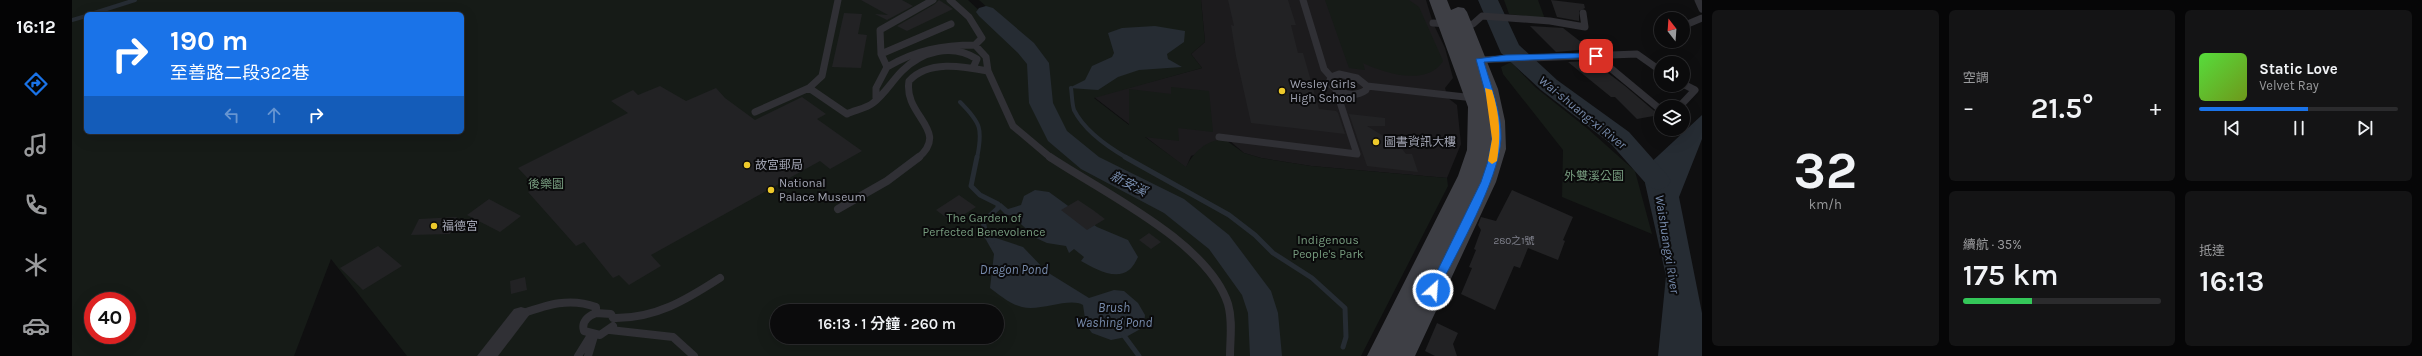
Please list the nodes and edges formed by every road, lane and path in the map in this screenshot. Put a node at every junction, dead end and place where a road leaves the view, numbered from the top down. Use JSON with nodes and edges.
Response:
{"nodes":[{"id":1,"x":838,"y":0,"type":"edge"},
{"id":2,"x":933,"y":0,"type":"edge"},
{"id":3,"x":950,"y":0,"type":"edge"},
{"id":4,"x":1303,"y":0,"type":"edge"},
{"id":5,"x":1438,"y":0,"type":"edge"},
{"id":6,"x":1454,"y":0,"type":"edge"},
{"id":7,"x":1698,"y":0,"type":"edge"},
{"id":8,"x":1702,"y":9,"type":"edge"},
{"id":9,"x":1583,"y":13,"type":"dead end"},
{"id":10,"x":1702,"y":18,"type":"edge"},
{"id":11,"x":1690,"y":23,"type":"edge"},
{"id":12,"x":951,"y":24,"type":"dead end"},
{"id":13,"x":1448,"y":24,"type":"junction"},
{"id":14,"x":975,"y":45,"type":"junction"},
{"id":15,"x":881,"y":54,"type":"junction"},
{"id":16,"x":1596,"y":56,"type":"junction"},
{"id":17,"x":1470,"y":59,"type":"junction"},
{"id":18,"x":1654,"y":66,"type":"edge"},
{"id":19,"x":887,"y":67,"type":"junction"},
{"id":20,"x":973,"y":68,"type":"junction"},
{"id":21,"x":988,"y":71,"type":"junction"},
{"id":22,"x":1331,"y":77,"type":"junction"},
{"id":23,"x":1367,"y":86,"type":"junction"},
{"id":24,"x":810,"y":88,"type":"junction"},
{"id":25,"x":1690,"y":88,"type":"edge"},
{"id":26,"x":1336,"y":90,"type":"junction"},
{"id":27,"x":876,"y":98,"type":"junction"},
{"id":28,"x":1483,"y":99,"type":"junction"},
{"id":29,"x":1686,"y":100,"type":"edge"},
{"id":30,"x":1654,"y":104,"type":"edge"},
{"id":31,"x":755,"y":112,"type":"dead end"},
{"id":32,"x":1219,"y":137,"type":"dead end"},
{"id":33,"x":838,"y":209,"type":"dead end"},
{"id":34,"x":720,"y":278,"type":"dead end"},
{"id":35,"x":596,"y":313,"type":"junction"},
{"id":36,"x":521,"y":314,"type":"joint"},
{"id":37,"x":613,"y":318,"type":"junction"},
{"id":38,"x":610,"y":330,"type":"junction"},
{"id":39,"x":593,"y":335,"type":"junction"},
{"id":40,"x":1397,"y":352,"type":"edge"},
{"id":41,"x":487,"y":356,"type":"edge"},
{"id":42,"x":578,"y":356,"type":"edge"},
{"id":43,"x":588,"y":356,"type":"edge"},
{"id":44,"x":694,"y":356,"type":"edge"},
{"id":45,"x":1230,"y":356,"type":"edge"}],
"edges":[{"from":1,"to":24,"type":"lane"},
{"from":2,"to":15,"type":"lane"},
{"from":3,"to":14,"type":"lane"},
{"from":4,"to":22,"type":"lane"},
{"from":5,"to":13,"type":"street"},
{"from":6,"to":13,"type":"street"},
{"from":7,"to":8,"type":"lane"},
{"from":9,"to":13,"type":"lane"},
{"from":10,"to":11,"type":"lane"},
{"from":12,"to":15,"type":"lane"},
{"from":13,"to":17,"type":"street"},
{"from":14,"to":19,"type":"lane"},
{"from":14,"to":21,"type":"lane"},
{"from":15,"to":19,"type":"lane"},
{"from":16,"to":17,"type":"lane"},
{"from":16,"to":18,"type":"lane"},
{"from":16,"to":30,"type":"lane"},
{"from":17,"to":28,"type":"street"},
{"from":19,"to":27,"type":"lane"},
{"from":20,"to":21,"type":"lane"},
{"from":20,"to":27,"type":"lane"},
{"from":20,"to":33,"type":"lane"},
{"from":21,"to":45,"type":"lane"},
{"from":22,"to":23,"type":"lane"},
{"from":22,"to":26,"type":"lane"},
{"from":23,"to":26,"type":"lane"},
{"from":23,"to":28,"type":"lane"},
{"from":24,"to":27,"type":"lane"},
{"from":24,"to":31,"type":"lane"},
{"from":25,"to":29,"type":"lane"},
{"from":26,"to":32,"type":"lane"},
{"from":28,"to":40,"type":"street"},
{"from":34,"to":37,"type":"lane"},
{"from":35,"to":36,"type":"lane"},
{"from":35,"to":37,"type":"lane"},
{"from":35,"to":39,"type":"lane"},
{"from":36,"to":41,"type":"street"},
{"from":37,"to":38,"type":"lane"},
{"from":38,"to":39,"type":"lane"},
{"from":38,"to":44,"type":"lane"},
{"from":39,"to":42,"type":"lane"},
{"from":39,"to":43,"type":"lane"}]}
